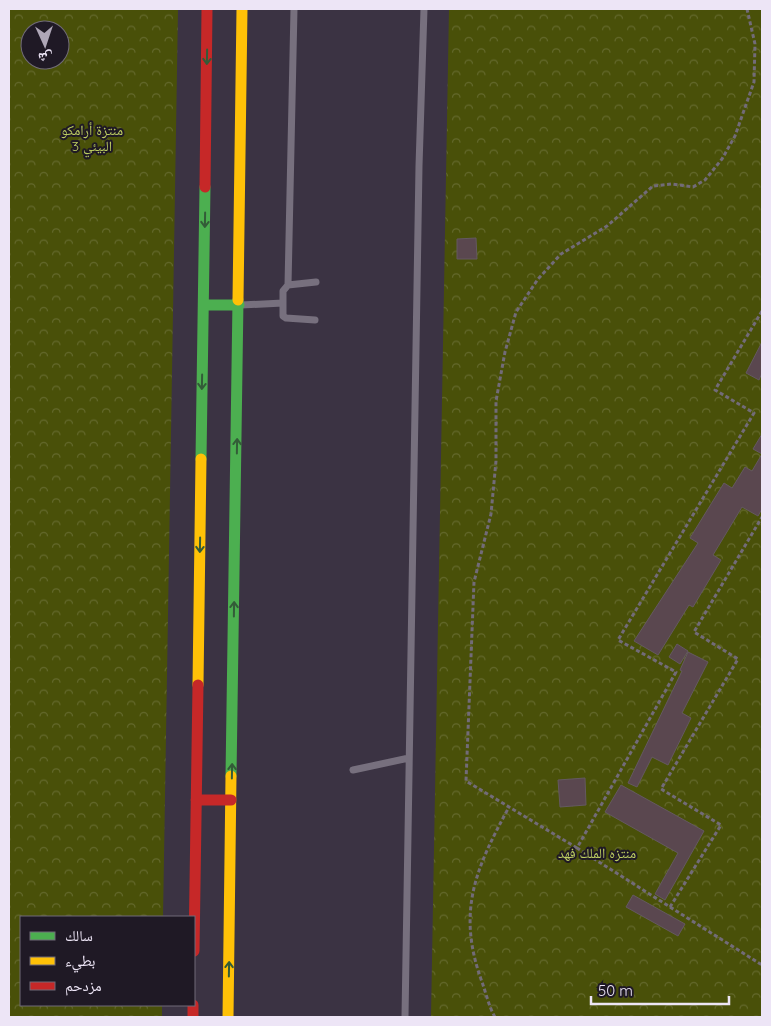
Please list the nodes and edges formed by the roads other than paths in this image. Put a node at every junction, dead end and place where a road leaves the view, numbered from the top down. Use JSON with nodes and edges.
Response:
{"nodes":[{"id":1,"x":207,"y":9,"type":"edge"},
{"id":2,"x":242,"y":9,"type":"edge"},
{"id":3,"x":294,"y":9,"type":"edge"},
{"id":4,"x":424,"y":9,"type":"edge"},
{"id":5,"x":316,"y":282,"type":"dead end"},
{"id":6,"x":288,"y":285,"type":"junction"},
{"id":7,"x":283,"y":303,"type":"junction"},
{"id":8,"x":204,"y":305,"type":"junction"},
{"id":9,"x":239,"y":305,"type":"junction"},
{"id":10,"x":315,"y":320,"type":"dead end"},
{"id":11,"x":409,"y":758,"type":"junction"},
{"id":12,"x":353,"y":770,"type":"dead end"},
{"id":13,"x":196,"y":800,"type":"junction"},
{"id":14,"x":231,"y":800,"type":"junction"},
{"id":15,"x":194,"y":916,"type":"edge"},
{"id":16,"x":228,"y":1017,"type":"edge"},
{"id":17,"x":406,"y":1017,"type":"edge"}],
"edges":[{"from":1,"to":8,"type":"street","one_way":true},
{"from":2,"to":9,"type":"street"},
{"from":3,"to":6,"type":"lane"},
{"from":4,"to":11,"type":"lane"},
{"from":5,"to":6,"type":"lane"},
{"from":6,"to":7,"type":"lane"},
{"from":7,"to":9,"type":"lane"},
{"from":7,"to":10,"type":"lane"},
{"from":8,"to":9,"type":"street"},
{"from":8,"to":13,"type":"street","one_way":true},
{"from":14,"to":9,"type":"street","one_way":true},
{"from":11,"to":12,"type":"lane"},
{"from":11,"to":17,"type":"lane"},
{"from":13,"to":14,"type":"street"},
{"from":13,"to":15,"type":"street"},
{"from":16,"to":14,"type":"street","one_way":true}]}
